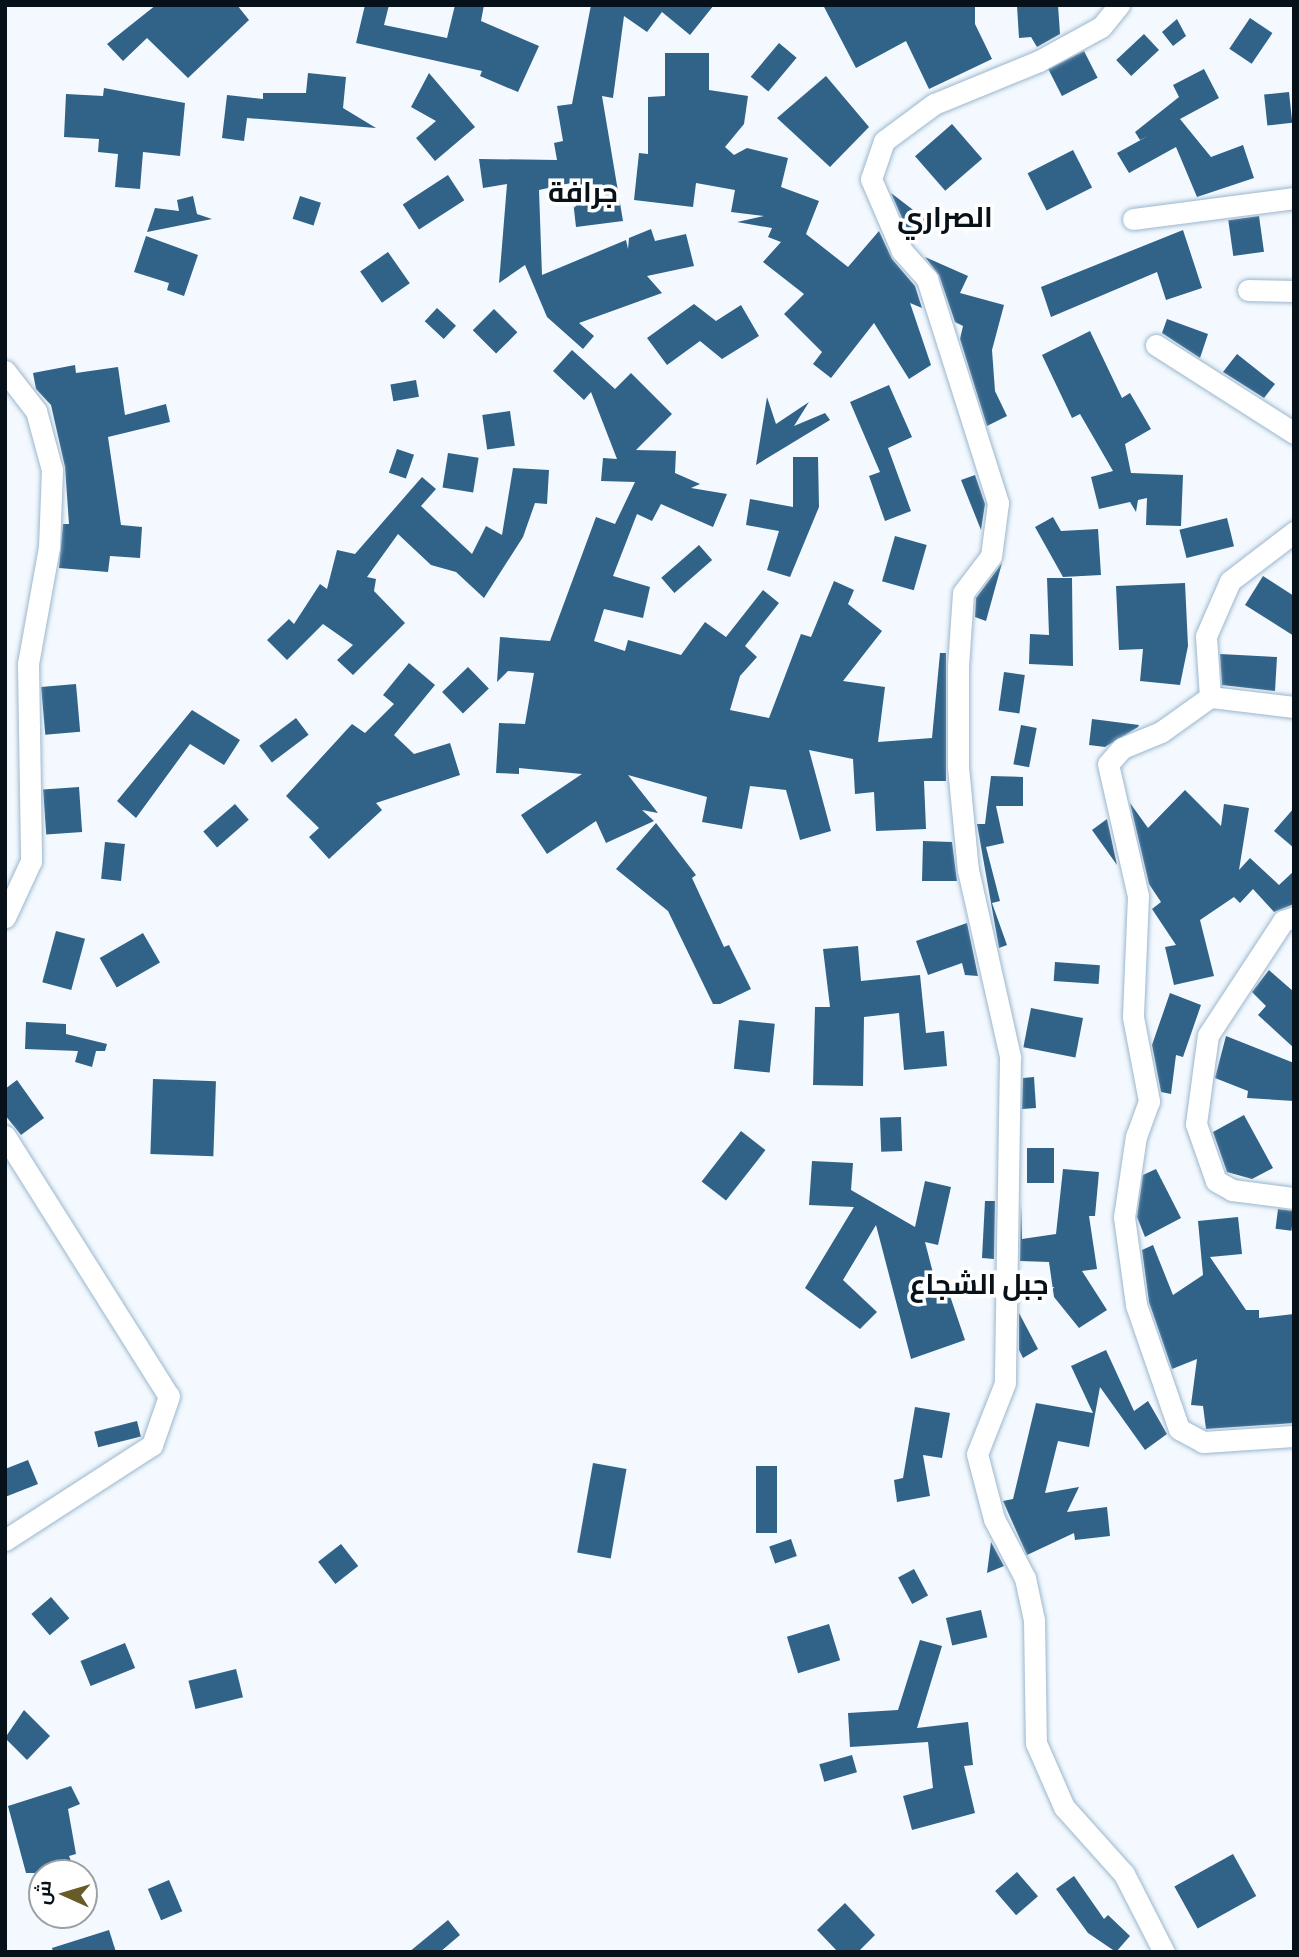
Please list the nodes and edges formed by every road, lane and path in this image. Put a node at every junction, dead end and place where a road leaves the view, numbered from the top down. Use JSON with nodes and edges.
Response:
{"nodes":[{"id":1,"x":1119,"y":5,"type":"edge"},
{"id":2,"x":1294,"y":198,"type":"edge"},
{"id":3,"x":1133,"y":219,"type":"dead end"},
{"id":4,"x":1248,"y":290,"type":"dead end"},
{"id":5,"x":1294,"y":291,"type":"edge"},
{"id":6,"x":1156,"y":345,"type":"dead end"},
{"id":7,"x":5,"y":371,"type":"edge"},
{"id":8,"x":1294,"y":433,"type":"edge"},
{"id":9,"x":1294,"y":532,"type":"edge"},
{"id":10,"x":1210,"y":697,"type":"junction"},
{"id":11,"x":1294,"y":707,"type":"edge"},
{"id":12,"x":5,"y":917,"type":"edge"},
{"id":13,"x":1294,"y":917,"type":"edge"},
{"id":14,"x":5,"y":1136,"type":"edge"},
{"id":15,"x":1294,"y":1198,"type":"edge"},
{"id":16,"x":1294,"y":1436,"type":"edge"},
{"id":17,"x":5,"y":1540,"type":"edge"},
{"id":18,"x":1164,"y":1952,"type":"edge"}],
"edges":[{"from":1,"to":18,"type":"street"},
{"from":2,"to":3,"type":"street"},
{"from":4,"to":5,"type":"street"},
{"from":6,"to":8,"type":"street"},
{"from":7,"to":12,"type":"street"},
{"from":9,"to":10,"type":"street"},
{"from":10,"to":11,"type":"street"},
{"from":10,"to":16,"type":"street"},
{"from":13,"to":15,"type":"street"},
{"from":14,"to":17,"type":"street"}]}
